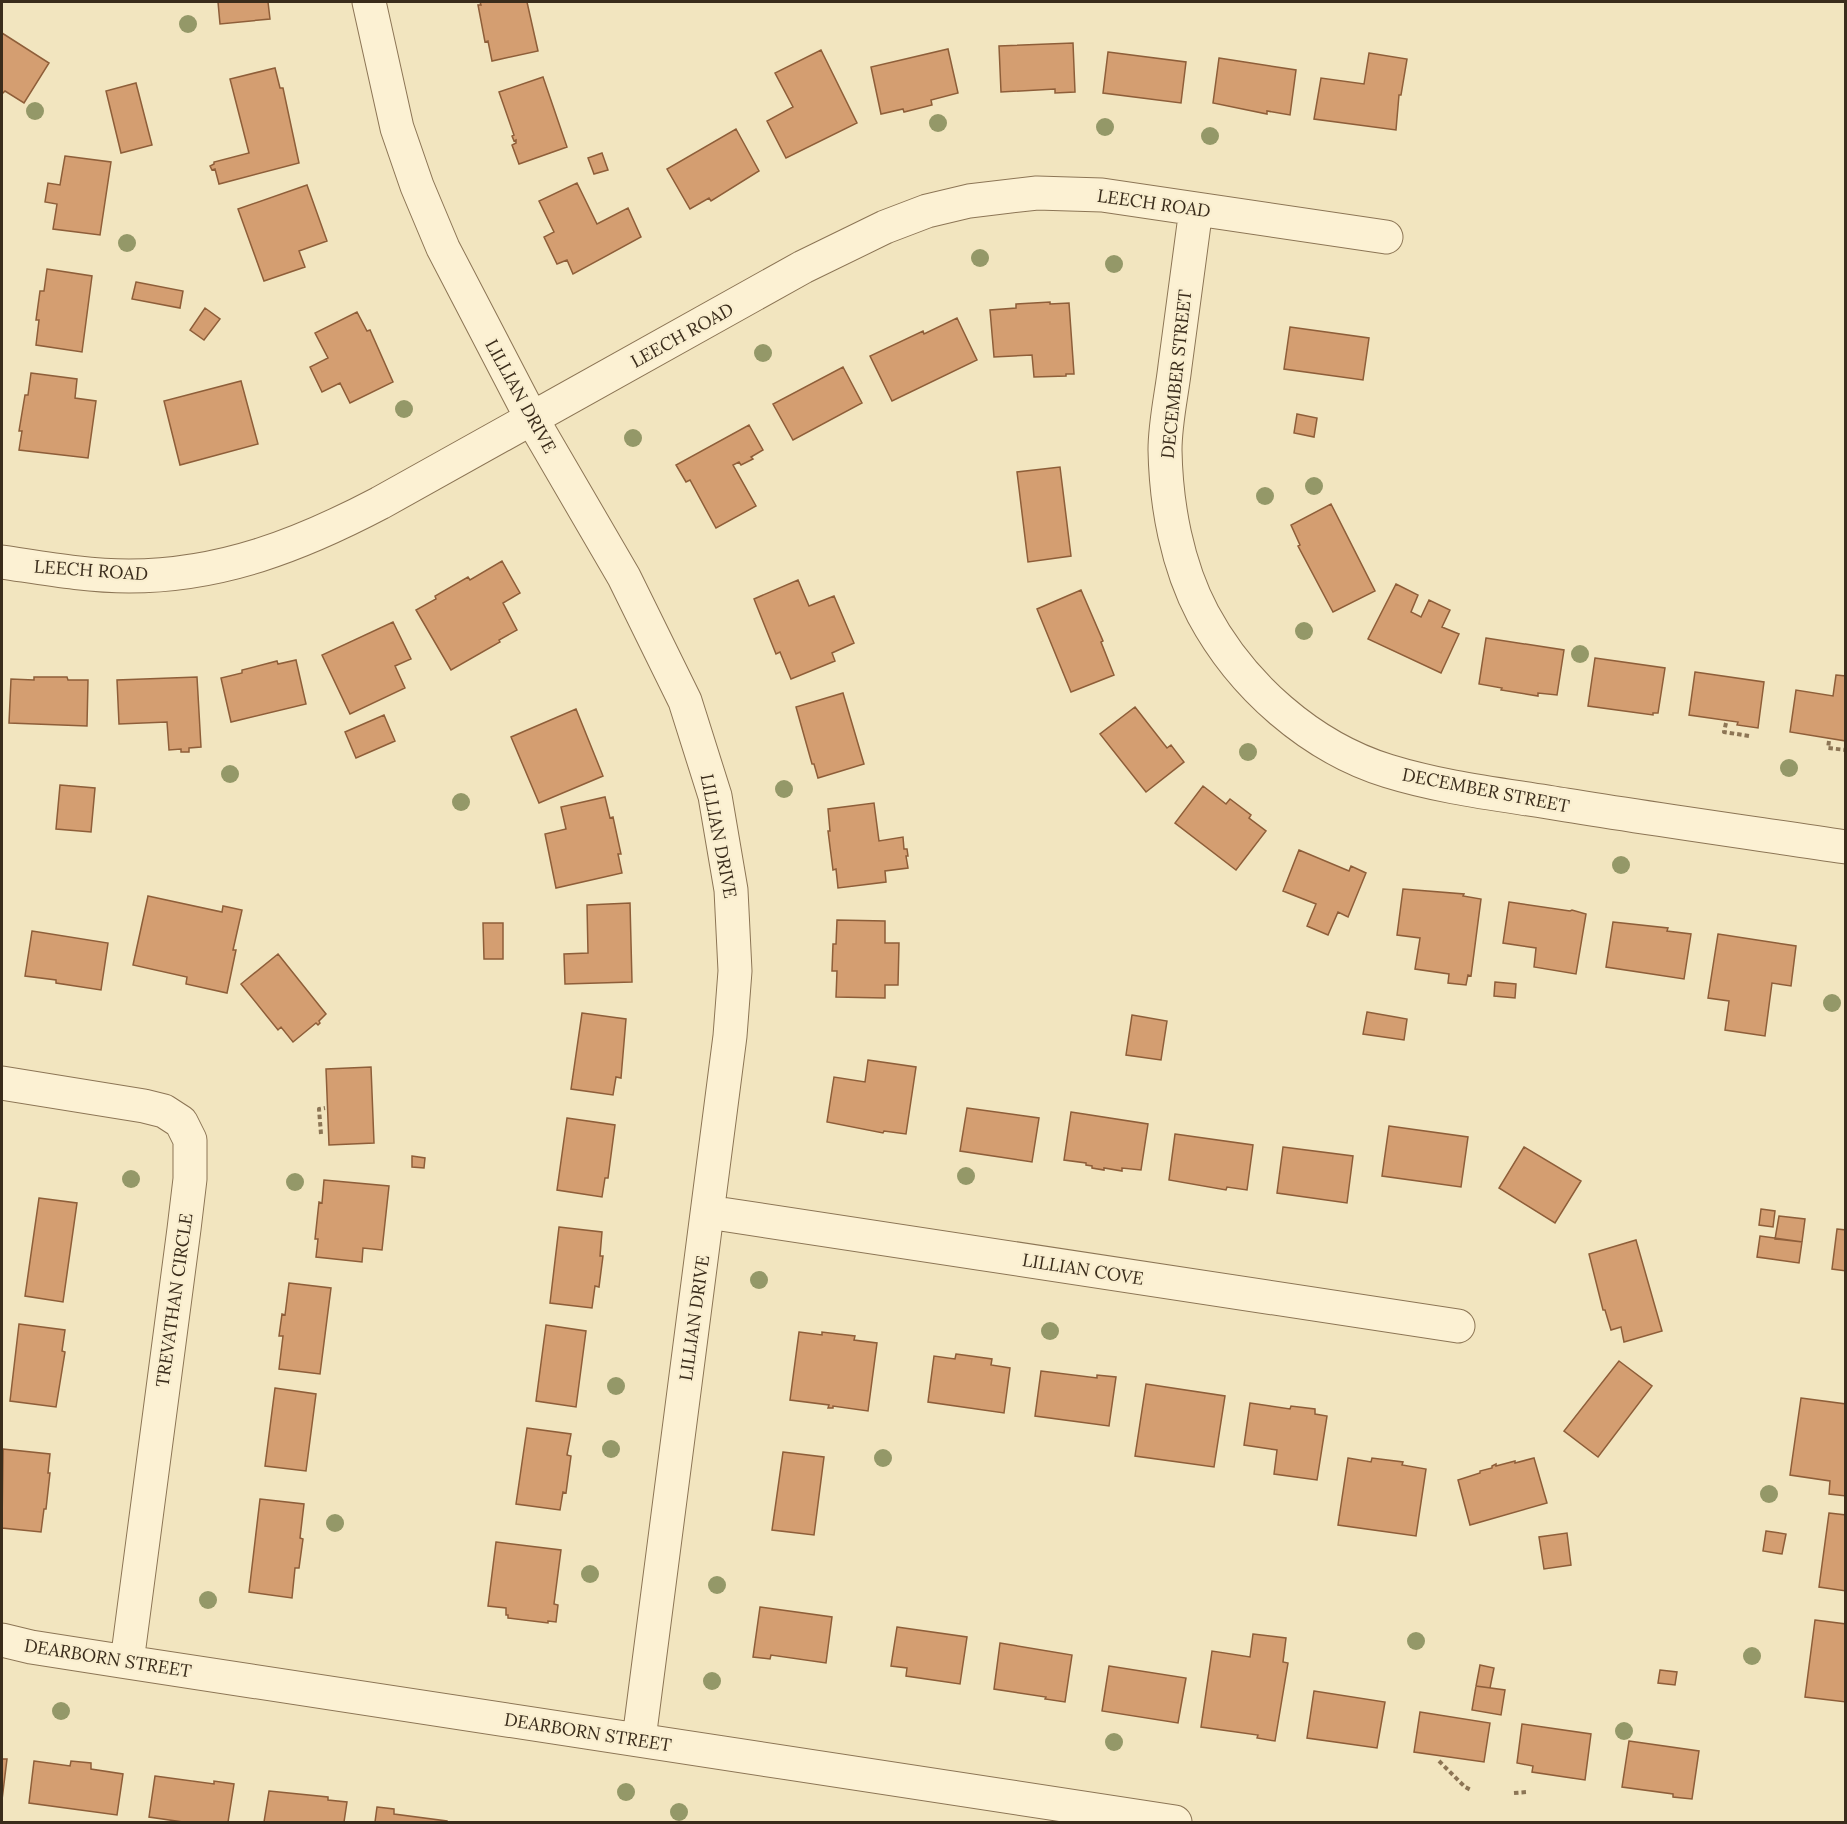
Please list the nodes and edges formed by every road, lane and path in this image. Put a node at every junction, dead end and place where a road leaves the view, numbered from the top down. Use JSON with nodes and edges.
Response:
{"nodes":[{"id":1,"x":369,"y":2,"type":"edge"},
{"id":2,"x":1196,"y":209,"type":"junction"},
{"id":3,"x":1386,"y":237,"type":"dead end"},
{"id":4,"x":532,"y":418,"type":"junction"},
{"id":5,"x":2,"y":562,"type":"edge"},
{"id":6,"x":1726,"y":723,"type":"dead end"},
{"id":7,"x":1749,"y":736,"type":"dead end"},
{"id":8,"x":1829,"y":741,"type":"dead end"},
{"id":9,"x":1845,"y":750,"type":"edge"},
{"id":10,"x":1845,"y":847,"type":"edge"},
{"id":11,"x":2,"y":1083,"type":"edge"},
{"id":12,"x":326,"y":1108,"type":"dead end"},
{"id":13,"x":321,"y":1134,"type":"dead end"},
{"id":14,"x":708,"y":1212,"type":"junction"},
{"id":15,"x":1458,"y":1326,"type":"dead end"},
{"id":16,"x":2,"y":1640,"type":"edge"},
{"id":17,"x":126,"y":1662,"type":"junction"},
{"id":18,"x":639,"y":1739,"type":"junction"},
{"id":19,"x":1439,"y":1761,"type":"dead end"},
{"id":20,"x":1471,"y":1790,"type":"dead end"},
{"id":21,"x":1527,"y":1792,"type":"dead end"},
{"id":22,"x":1514,"y":1793,"type":"dead end"},
{"id":23,"x":1175,"y":1822,"type":"edge"}],
"edges":[{"from":1,"to":4,"type":"street","name":"LILLIAN DRIVE"},
{"from":2,"to":3,"type":"street","name":"LEECH ROAD"},
{"from":2,"to":4,"type":"street","name":"LEECH ROAD"},
{"from":2,"to":10,"type":"street","name":"DECEMBER STREET"},
{"from":4,"to":5,"type":"street","name":"LEECH ROAD"},
{"from":4,"to":14,"type":"street","name":"LILLIAN DRIVE"},
{"from":6,"to":7,"type":"path"},
{"from":8,"to":9,"type":"path"},
{"from":11,"to":17,"type":"street","name":"TREVATHAN CIRCLE"},
{"from":12,"to":13,"type":"path"},
{"from":14,"to":15,"type":"street","name":"LILLIAN COVE"},
{"from":14,"to":18,"type":"street","name":"LILLIAN DRIVE"},
{"from":16,"to":17,"type":"street","name":"DEARBORN STREET"},
{"from":17,"to":18,"type":"street","name":"DEARBORN STREET"},
{"from":18,"to":23,"type":"street","name":"DEARBORN STREET"},
{"from":19,"to":20,"type":"path"},
{"from":21,"to":22,"type":"path"}]}
